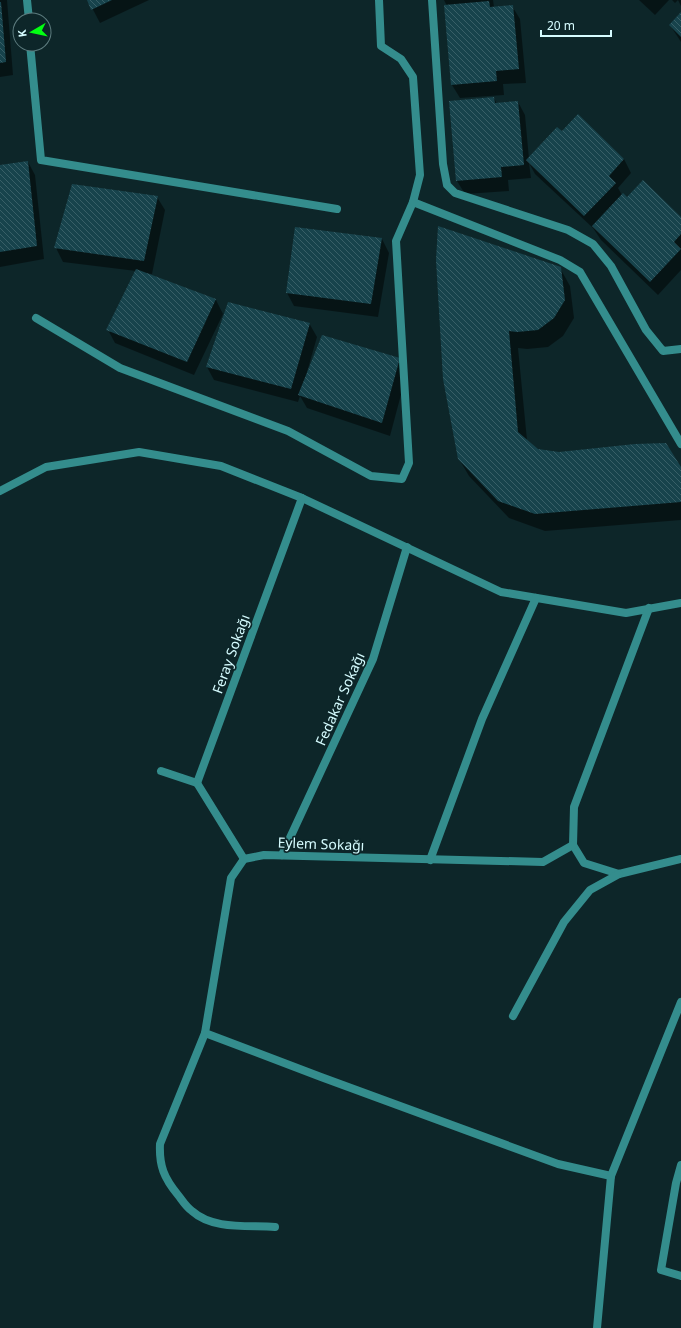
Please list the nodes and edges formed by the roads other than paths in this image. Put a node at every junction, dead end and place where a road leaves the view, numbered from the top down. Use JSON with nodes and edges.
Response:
{"nodes":[{"id":1,"x":27,"y":0,"type":"edge"},
{"id":2,"x":380,"y":0,"type":"edge"},
{"id":3,"x":432,"y":0,"type":"edge"},
{"id":4,"x":28,"y":12,"type":"edge"},
{"id":5,"x":31,"y":52,"type":"edge"},
{"id":6,"x":413,"y":202,"type":"junction"},
{"id":7,"x":337,"y":209,"type":"dead end"},
{"id":8,"x":36,"y":318,"type":"dead end"},
{"id":9,"x":681,"y":349,"type":"edge"},
{"id":10,"x":681,"y":444,"type":"edge"},
{"id":11,"x":0,"y":491,"type":"edge"},
{"id":12,"x":302,"y":498,"type":"junction"},
{"id":13,"x":407,"y":547,"type":"junction"},
{"id":14,"x":536,"y":598,"type":"junction"},
{"id":15,"x":681,"y":602,"type":"edge"},
{"id":16,"x":649,"y":608,"type":"junction"},
{"id":17,"x":161,"y":772,"type":"dead end"},
{"id":18,"x":198,"y":783,"type":"junction"},
{"id":19,"x":573,"y":845,"type":"junction"},
{"id":20,"x":282,"y":856,"type":"junction"},
{"id":21,"x":244,"y":859,"type":"junction"},
{"id":22,"x":681,"y":859,"type":"edge"},
{"id":23,"x":430,"y":860,"type":"junction"},
{"id":24,"x":619,"y":874,"type":"junction"},
{"id":25,"x":681,"y":1002,"type":"edge"},
{"id":26,"x":513,"y":1016,"type":"dead end"},
{"id":27,"x":205,"y":1033,"type":"junction"},
{"id":28,"x":681,"y":1165,"type":"edge"},
{"id":29,"x":611,"y":1176,"type":"junction"},
{"id":30,"x":275,"y":1227,"type":"dead end"},
{"id":31,"x":681,"y":1276,"type":"edge"},
{"id":32,"x":597,"y":1328,"type":"edge"}],
"edges":[{"from":1,"to":4,"type":"street"},
{"from":2,"to":6,"type":"street"},
{"from":3,"to":9,"type":"street"},
{"from":5,"to":7,"type":"street"},
{"from":6,"to":8,"type":"street"},
{"from":6,"to":10,"type":"street"},
{"from":11,"to":12,"type":"street"},
{"from":12,"to":13,"type":"street"},
{"from":12,"to":18,"type":"street","name":"Feray Sokağı"},
{"from":13,"to":14,"type":"street"},
{"from":13,"to":20,"type":"street","name":"Fedakar Sokağı"},
{"from":14,"to":16,"type":"street"},
{"from":14,"to":23,"type":"street"},
{"from":15,"to":16,"type":"street"},
{"from":16,"to":19,"type":"street"},
{"from":17,"to":18,"type":"street"},
{"from":18,"to":21,"type":"street"},
{"from":19,"to":23,"type":"street","name":"Eylem Sokağı"},
{"from":19,"to":24,"type":"street"},
{"from":20,"to":21,"type":"street","name":"Eylem Sokağı"},
{"from":20,"to":23,"type":"street","name":"Eylem Sokağı"},
{"from":21,"to":27,"type":"street"},
{"from":22,"to":24,"type":"street"},
{"from":24,"to":26,"type":"street"},
{"from":25,"to":29,"type":"street"},
{"from":27,"to":29,"type":"street"},
{"from":27,"to":30,"type":"street"},
{"from":28,"to":31,"type":"street"},
{"from":29,"to":32,"type":"street"}]}
